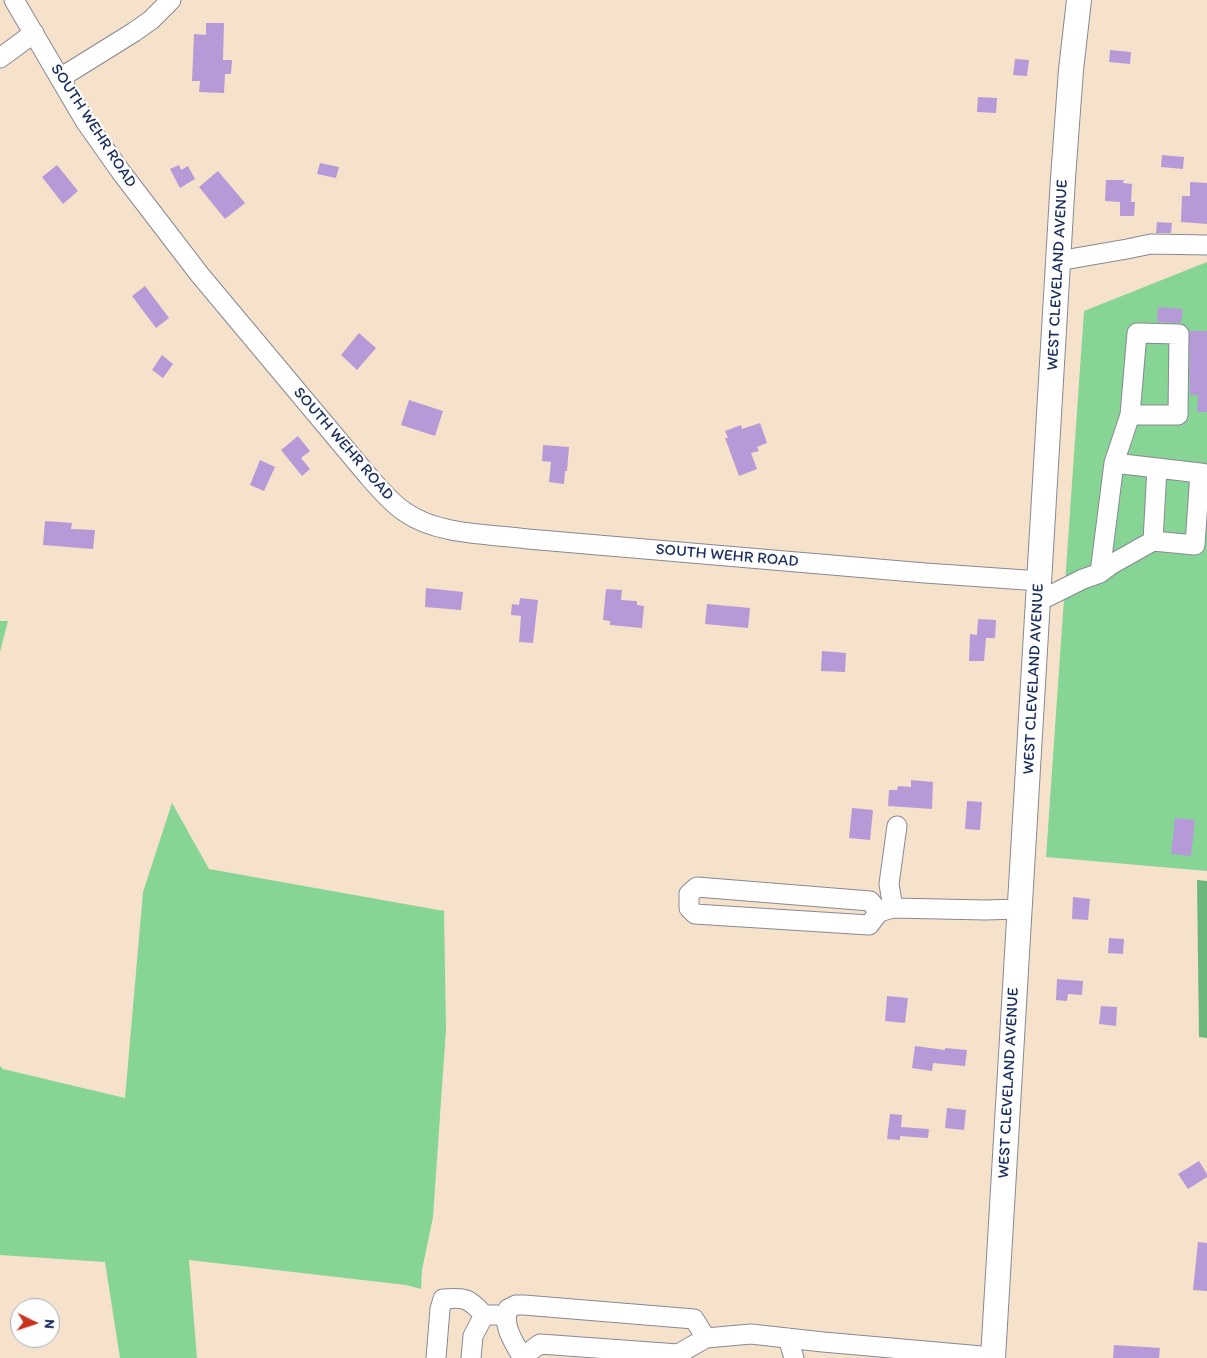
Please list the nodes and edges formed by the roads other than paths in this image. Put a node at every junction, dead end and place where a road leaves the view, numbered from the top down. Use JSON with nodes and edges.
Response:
{"nodes":[{"id":1,"x":14,"y":0,"type":"edge"},
{"id":2,"x":171,"y":0,"type":"edge"},
{"id":3,"x":1079,"y":0,"type":"edge"},
{"id":4,"x":34,"y":33,"type":"junction"},
{"id":5,"x":0,"y":58,"type":"edge"},
{"id":6,"x":60,"y":78,"type":"junction"},
{"id":7,"x":1207,"y":245,"type":"edge"},
{"id":8,"x":1058,"y":261,"type":"junction"},
{"id":9,"x":1130,"y":415,"type":"junction"},
{"id":10,"x":1114,"y":463,"type":"junction"},
{"id":11,"x":1157,"y":468,"type":"junction"},
{"id":12,"x":1204,"y":473,"type":"edge"},
{"id":13,"x":1153,"y":541,"type":"junction"},
{"id":14,"x":1100,"y":573,"type":"junction"},
{"id":15,"x":1039,"y":591,"type":"junction"},
{"id":16,"x":897,"y":826,"type":"dead end"},
{"id":17,"x":1020,"y":909,"type":"junction"},
{"id":18,"x":886,"y":910,"type":"junction"},
{"id":19,"x":484,"y":1314,"type":"junction"},
{"id":20,"x":505,"y":1316,"type":"junction"},
{"id":21,"x":706,"y":1338,"type":"junction"},
{"id":22,"x":788,"y":1338,"type":"junction"},
{"id":23,"x":993,"y":1357,"type":"edge"},
{"id":24,"x":436,"y":1358,"type":"edge"},
{"id":25,"x":471,"y":1358,"type":"edge"},
{"id":26,"x":522,"y":1358,"type":"edge"},
{"id":27,"x":794,"y":1358,"type":"edge"}],
"edges":[{"from":1,"to":4,"type":"street","name":"SOUTH WEHR ROAD"},
{"from":2,"to":6,"type":"street"},
{"from":3,"to":8,"type":"main road","name":"WEST CLEVELAND AVENUE"},
{"from":4,"to":5,"type":"street"},
{"from":4,"to":6,"type":"street","name":"SOUTH WEHR ROAD"},
{"from":6,"to":15,"type":"street","name":"SOUTH WEHR ROAD"},
{"from":7,"to":8,"type":"street"},
{"from":8,"to":15,"type":"main road","name":"WEST CLEVELAND AVENUE"},
{"from":9,"to":9,"type":"street"},
{"from":9,"to":10,"type":"street"},
{"from":10,"to":11,"type":"street"},
{"from":10,"to":14,"type":"street"},
{"from":11,"to":12,"type":"street"},
{"from":11,"to":13,"type":"street"},
{"from":12,"to":13,"type":"street"},
{"from":13,"to":14,"type":"street"},
{"from":14,"to":15,"type":"street"},
{"from":15,"to":17,"type":"main road","name":"WEST CLEVELAND AVENUE"},
{"from":16,"to":18,"type":"street"},
{"from":17,"to":18,"type":"street"},
{"from":17,"to":23,"type":"main road","name":"WEST CLEVELAND AVENUE"},
{"from":18,"to":18,"type":"street"},
{"from":19,"to":20,"type":"street"},
{"from":19,"to":24,"type":"street"},
{"from":19,"to":25,"type":"street"},
{"from":20,"to":21,"type":"street"},
{"from":20,"to":26,"type":"street"},
{"from":21,"to":22,"type":"street"},
{"from":21,"to":26,"type":"street"},
{"from":22,"to":23,"type":"street"},
{"from":22,"to":27,"type":"street"}]}
